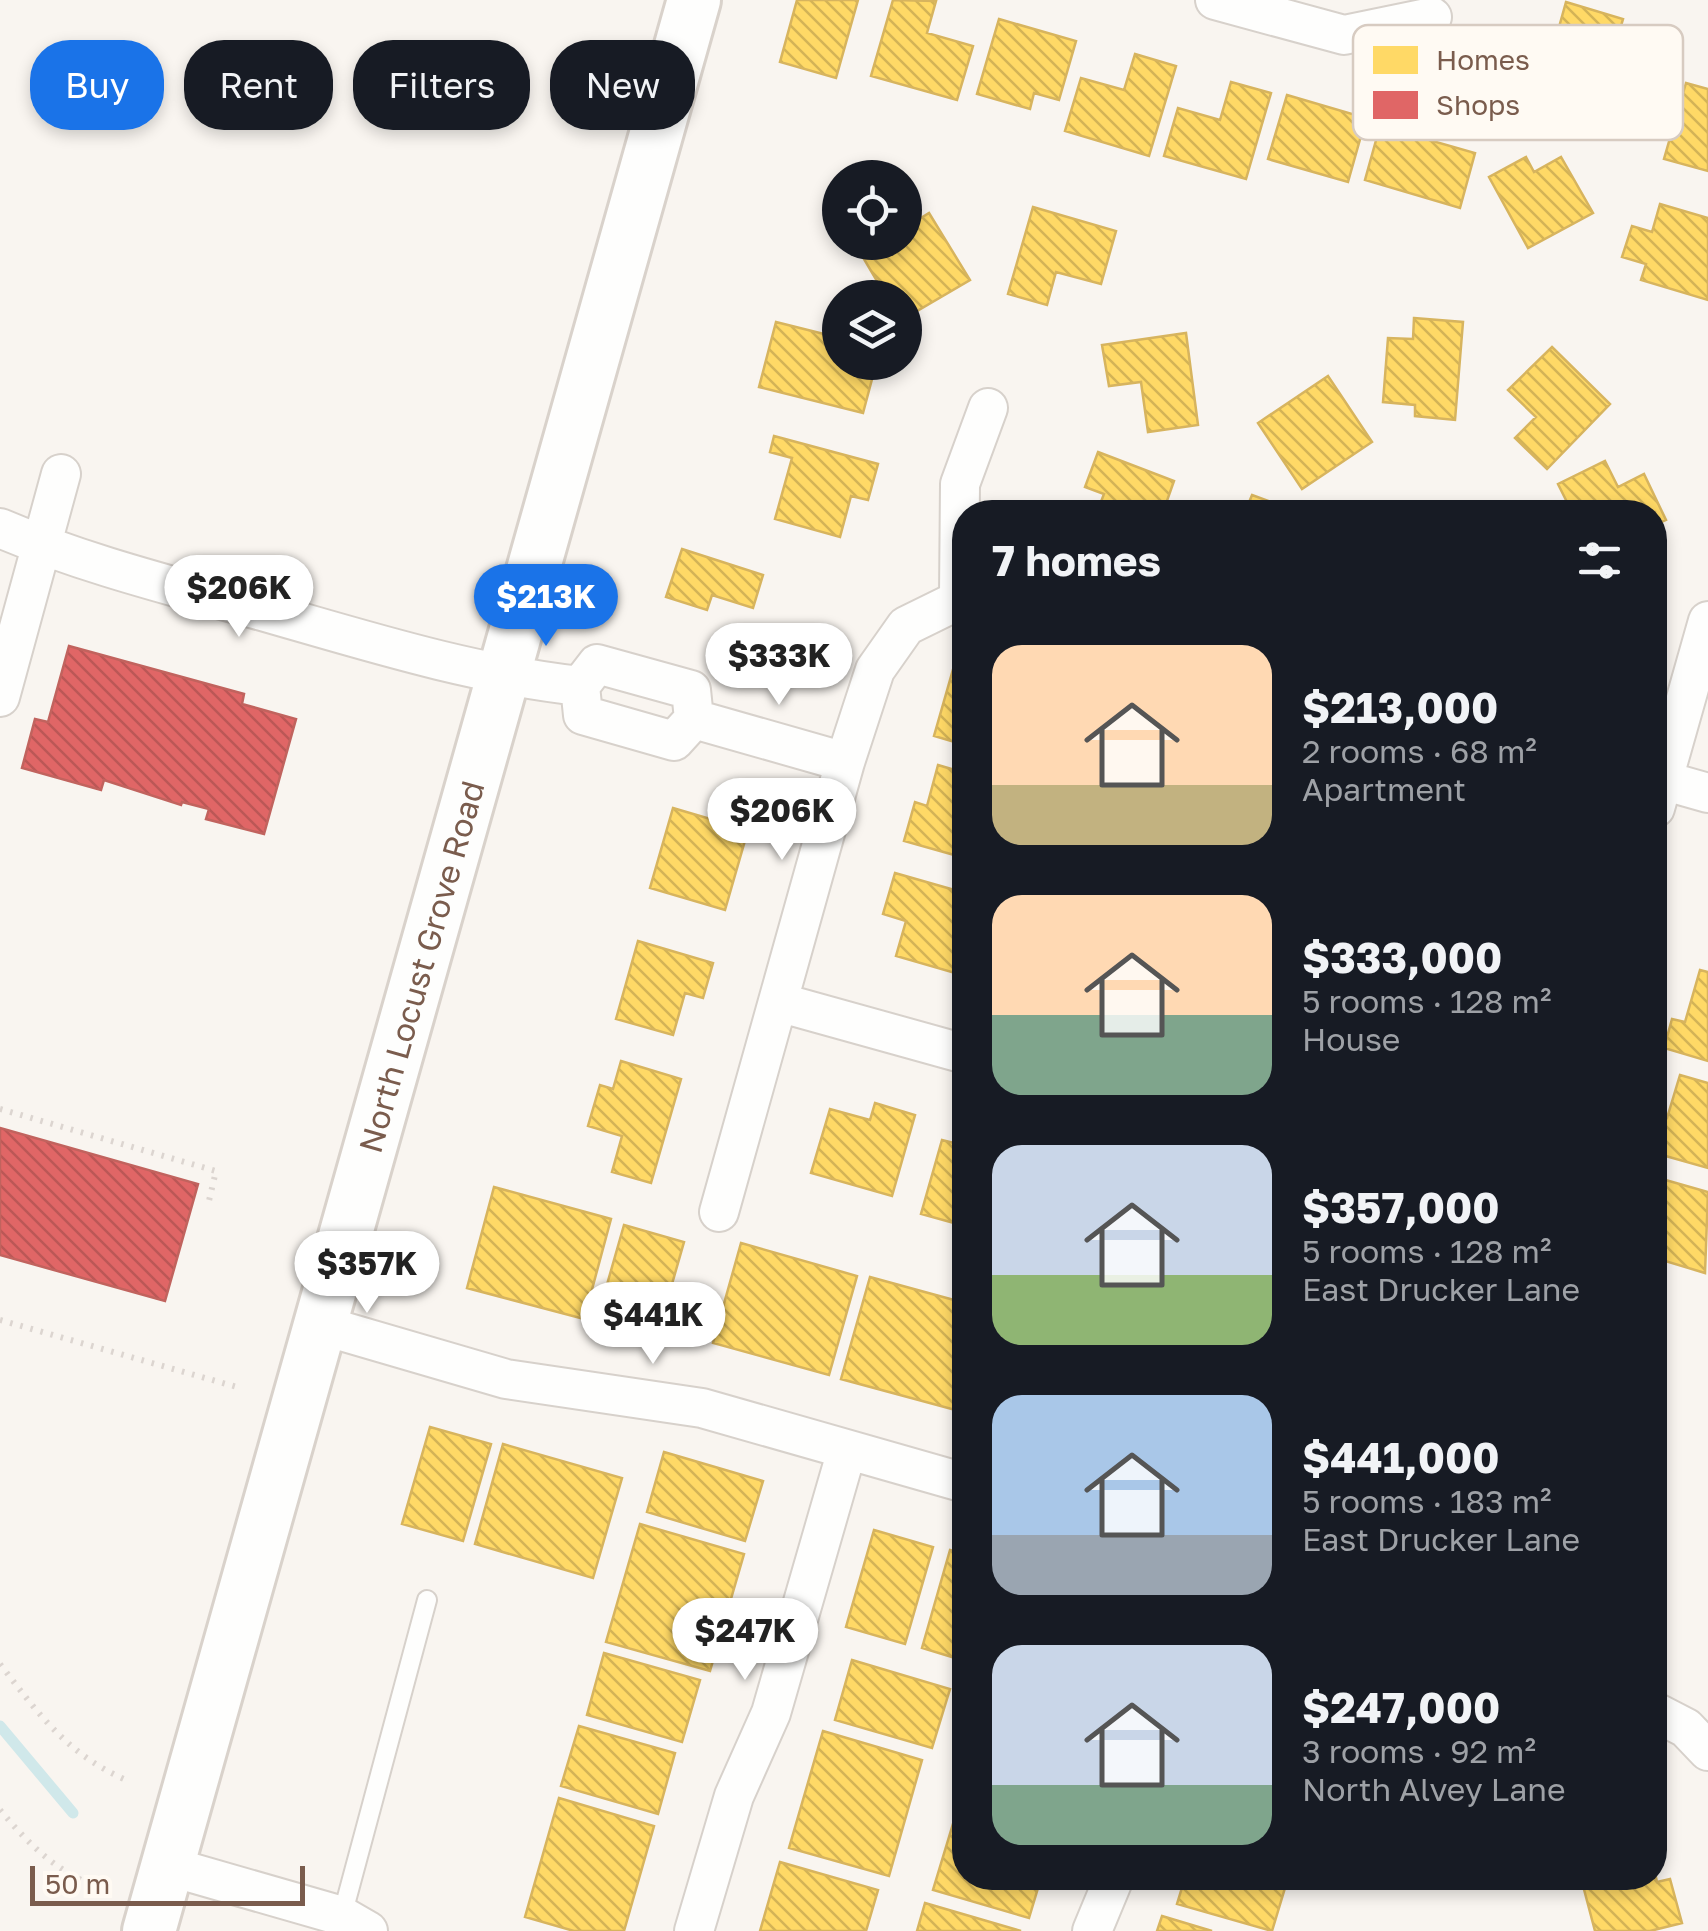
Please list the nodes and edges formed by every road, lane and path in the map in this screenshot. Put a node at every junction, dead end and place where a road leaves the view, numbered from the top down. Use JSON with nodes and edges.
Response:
{"nodes":[{"id":1,"x":694,"y":0,"type":"edge"},
{"id":2,"x":1215,"y":0,"type":"edge"},
{"id":3,"x":1432,"y":17,"type":"dead end"},
{"id":4,"x":1391,"y":25,"type":"edge"},
{"id":5,"x":1353,"y":32,"type":"edge"},
{"id":6,"x":988,"y":408,"type":"dead end"},
{"id":7,"x":61,"y":474,"type":"dead end"},
{"id":8,"x":960,"y":500,"type":"edge"},
{"id":9,"x":0,"y":528,"type":"edge"},
{"id":10,"x":39,"y":544,"type":"junction"},
{"id":11,"x":952,"y":602,"type":"edge"},
{"id":12,"x":1708,"y":622,"type":"edge"},
{"id":13,"x":504,"y":678,"type":"junction"},
{"id":14,"x":580,"y":686,"type":"junction"},
{"id":15,"x":0,"y":698,"type":"edge"},
{"id":16,"x":694,"y":719,"type":"junction"},
{"id":17,"x":1667,"y":759,"type":"edge"},
{"id":18,"x":845,"y":762,"type":"junction"},
{"id":19,"x":1667,"y":790,"type":"edge"},
{"id":20,"x":1708,"y":793,"type":"edge"},
{"id":21,"x":778,"y":1002,"type":"junction"},
{"id":22,"x":952,"y":1050,"type":"edge"},
{"id":23,"x":0,"y":1110,"type":"edge"},
{"id":24,"x":208,"y":1205,"type":"dead end"},
{"id":25,"x":719,"y":1212,"type":"dead end"},
{"id":26,"x":0,"y":1320,"type":"edge"},
{"id":27,"x":321,"y":1326,"type":"junction"},
{"id":28,"x":237,"y":1387,"type":"dead end"},
{"id":29,"x":847,"y":1450,"type":"junction"},
{"id":30,"x":952,"y":1479,"type":"edge"},
{"id":31,"x":427,"y":1600,"type":"dead end"},
{"id":32,"x":0,"y":1664,"type":"edge"},
{"id":33,"x":1667,"y":1718,"type":"edge"},
{"id":34,"x":1708,"y":1750,"type":"edge"},
{"id":35,"x":124,"y":1779,"type":"dead end"},
{"id":36,"x":0,"y":1810,"type":"edge"},
{"id":37,"x":168,"y":1866,"type":"junction"},
{"id":38,"x":94,"y":1886,"type":"dead end"},
{"id":39,"x":1109,"y":1890,"type":"edge"},
{"id":40,"x":355,"y":1924,"type":"edge"},
{"id":41,"x":150,"y":1931,"type":"edge"},
{"id":42,"x":694,"y":1931,"type":"edge"},
{"id":43,"x":1092,"y":1931,"type":"edge"}],
"edges":[{"from":1,"to":13,"type":"main road","name":"North Locust Grove Road"},
{"from":2,"to":5,"type":"street"},
{"from":3,"to":4,"type":"street"},
{"from":6,"to":8,"type":"street"},
{"from":7,"to":10,"type":"street"},
{"from":9,"to":10,"type":"street"},
{"from":10,"to":13,"type":"street"},
{"from":10,"to":15,"type":"street"},
{"from":11,"to":18,"type":"street"},
{"from":12,"to":17,"type":"street"},
{"from":13,"to":14,"type":"street"},
{"from":13,"to":27,"type":"main road","name":"North Locust Grove Road"},
{"from":14,"to":16,"type":"street"},
{"from":14,"to":16,"type":"street"},
{"from":16,"to":18,"type":"street"},
{"from":18,"to":21,"type":"street"},
{"from":19,"to":20,"type":"street"},
{"from":21,"to":22,"type":"street"},
{"from":21,"to":25,"type":"street"},
{"from":23,"to":24,"type":"path"},
{"from":26,"to":28,"type":"path"},
{"from":27,"to":29,"type":"street"},
{"from":27,"to":37,"type":"main road","name":"North Locust Grove Road"},
{"from":29,"to":30,"type":"street"},
{"from":29,"to":42,"type":"street"},
{"from":31,"to":40,"type":"lane"},
{"from":32,"to":35,"type":"path"},
{"from":33,"to":34,"type":"street"},
{"from":36,"to":38,"type":"path"},
{"from":37,"to":40,"type":"street"},
{"from":37,"to":41,"type":"main road","name":"North Locust Grove Road"},
{"from":39,"to":43,"type":"street"}]}
